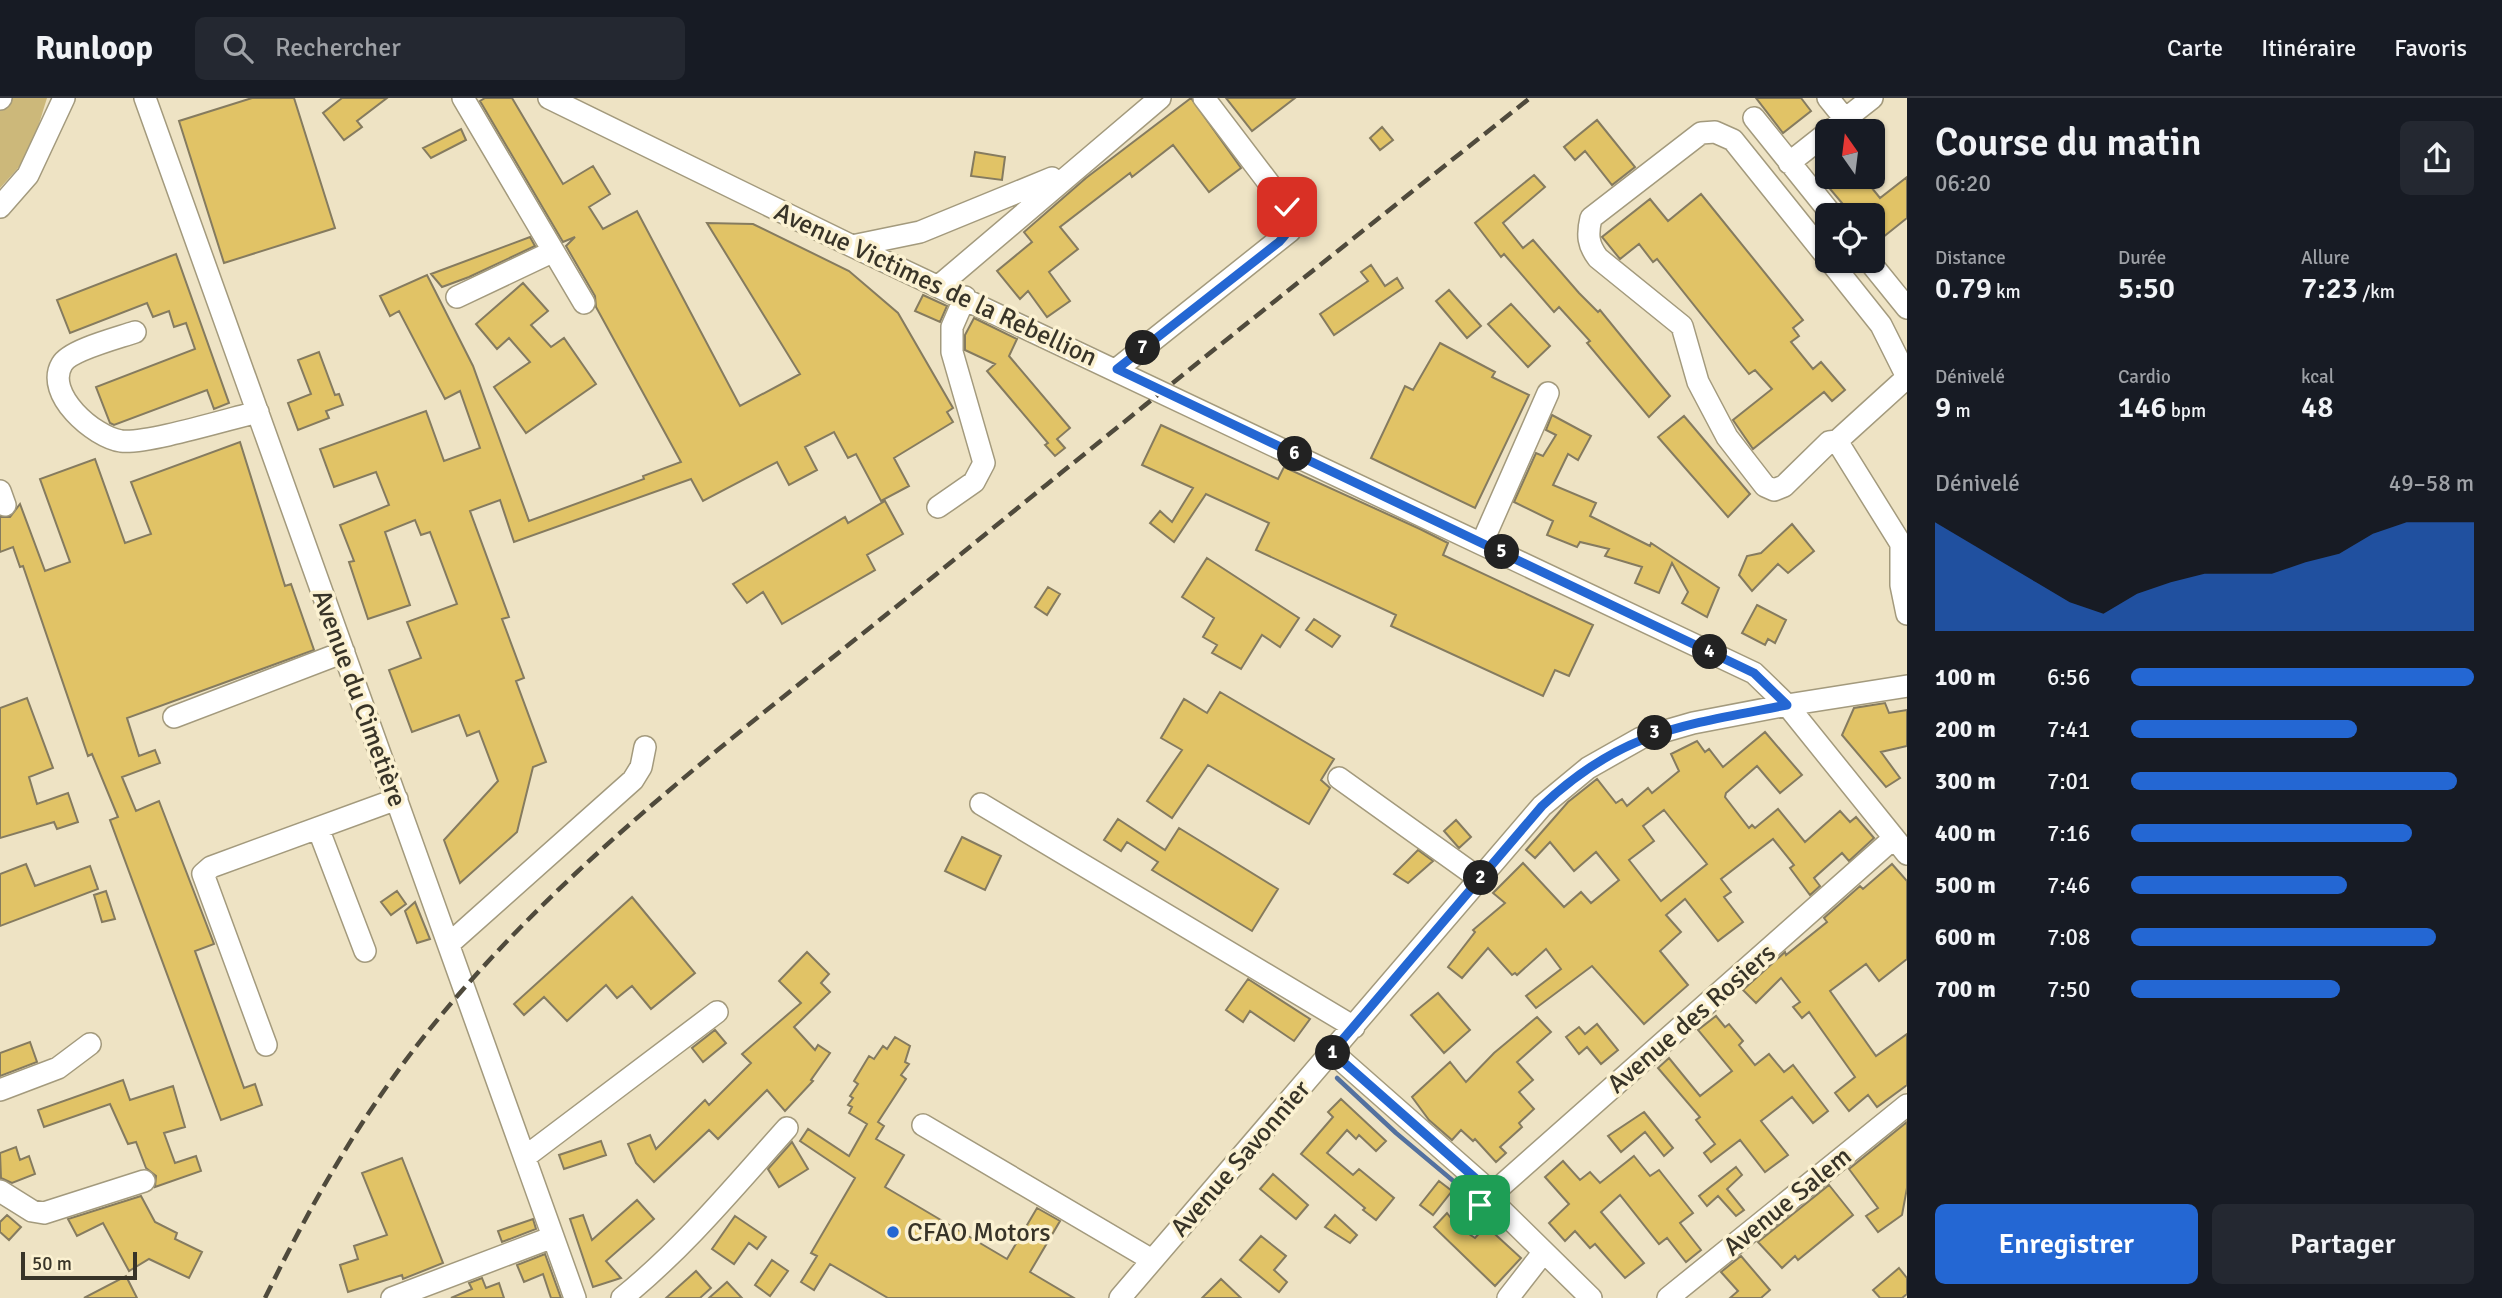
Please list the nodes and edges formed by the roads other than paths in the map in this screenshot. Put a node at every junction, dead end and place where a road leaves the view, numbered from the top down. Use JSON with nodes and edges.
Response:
{"nodes":[{"id":1,"x":64,"y":98,"type":"edge"},
{"id":2,"x":145,"y":98,"type":"edge"},
{"id":3,"x":463,"y":98,"type":"edge"},
{"id":4,"x":549,"y":98,"type":"edge"},
{"id":5,"x":1160,"y":98,"type":"edge"},
{"id":6,"x":1204,"y":98,"type":"edge"},
{"id":7,"x":1828,"y":98,"type":"edge"},
{"id":8,"x":1872,"y":98,"type":"edge"},
{"id":9,"x":1754,"y":118,"type":"dead end"},
{"id":10,"x":1832,"y":119,"type":"edge"},
{"id":11,"x":1845,"y":119,"type":"edge"},
{"id":12,"x":1815,"y":143,"type":"edge"},
{"id":13,"x":1789,"y":163,"type":"junction"},
{"id":14,"x":1079,"y":164,"type":"junction"},
{"id":15,"x":1822,"y":203,"type":"edge"},
{"id":16,"x":0,"y":207,"type":"edge"},
{"id":17,"x":1815,"y":243,"type":"edge"},
{"id":18,"x":852,"y":246,"type":"junction"},
{"id":19,"x":552,"y":252,"type":"junction"},
{"id":20,"x":1839,"y":273,"type":"edge"},
{"id":21,"x":1879,"y":273,"type":"edge"},
{"id":22,"x":940,"y":285,"type":"junction"},
{"id":23,"x":457,"y":297,"type":"dead end"},
{"id":24,"x":965,"y":297,"type":"junction"},
{"id":25,"x":584,"y":303,"type":"dead end"},
{"id":26,"x":1907,"y":308,"type":"edge"},
{"id":27,"x":135,"y":332,"type":"dead end"},
{"id":28,"x":1117,"y":369,"type":"junction"},
{"id":29,"x":1548,"y":393,"type":"dead end"},
{"id":30,"x":258,"y":412,"type":"junction"},
{"id":31,"x":1837,"y":441,"type":"junction"},
{"id":32,"x":937,"y":507,"type":"dead end"},
{"id":33,"x":1482,"y":542,"type":"junction"},
{"id":34,"x":1907,"y":614,"type":"edge"},
{"id":35,"x":344,"y":652,"type":"junction"},
{"id":36,"x":1907,"y":687,"type":"edge"},
{"id":37,"x":1787,"y":705,"type":"junction"},
{"id":38,"x":174,"y":717,"type":"dead end"},
{"id":39,"x":645,"y":747,"type":"dead end"},
{"id":40,"x":1339,"y":778,"type":"dead end"},
{"id":41,"x":397,"y":799,"type":"junction"},
{"id":42,"x":981,"y":804,"type":"dead end"},
{"id":43,"x":318,"y":828,"type":"junction"},
{"id":44,"x":1900,"y":846,"type":"edge"},
{"id":45,"x":1479,"y":879,"type":"junction"},
{"id":46,"x":449,"y":944,"type":"junction"},
{"id":47,"x":365,"y":951,"type":"dead end"},
{"id":48,"x":716,"y":1012,"type":"dead end"},
{"id":49,"x":1354,"y":1027,"type":"junction"},
{"id":50,"x":90,"y":1044,"type":"dead end"},
{"id":51,"x":266,"y":1045,"type":"dead end"},
{"id":52,"x":1332,"y":1052,"type":"junction"},
{"id":53,"x":0,"y":1090,"type":"edge"},
{"id":54,"x":1907,"y":1105,"type":"edge"},
{"id":55,"x":923,"y":1125,"type":"dead end"},
{"id":56,"x":787,"y":1128,"type":"dead end"},
{"id":57,"x":524,"y":1157,"type":"junction"},
{"id":58,"x":144,"y":1181,"type":"dead end"},
{"id":59,"x":0,"y":1191,"type":"edge"},
{"id":60,"x":1480,"y":1204,"type":"junction"},
{"id":61,"x":553,"y":1237,"type":"junction"},
{"id":62,"x":1538,"y":1258,"type":"junction"},
{"id":63,"x":1152,"y":1260,"type":"junction"},
{"id":64,"x":392,"y":1298,"type":"edge"},
{"id":65,"x":575,"y":1298,"type":"edge"},
{"id":66,"x":622,"y":1298,"type":"edge"},
{"id":67,"x":1120,"y":1298,"type":"edge"},
{"id":68,"x":1508,"y":1298,"type":"edge"},
{"id":69,"x":1591,"y":1298,"type":"edge"},
{"id":70,"x":1668,"y":1298,"type":"edge"}],
"edges":[{"from":1,"to":16,"type":"street"},
{"from":2,"to":30,"type":"street","name":"Avenue du Cimetière"},
{"from":3,"to":19,"type":"street"},
{"from":4,"to":18,"type":"street","name":"Avenue Victimes de la Rebellion"},
{"from":5,"to":14,"type":"street"},
{"from":6,"to":28,"type":"street"},
{"from":7,"to":10,"type":"street"},
{"from":8,"to":11,"type":"street"},
{"from":9,"to":13,"type":"street"},
{"from":12,"to":13,"type":"street"},
{"from":13,"to":15,"type":"street"},
{"from":14,"to":18,"type":"street"},
{"from":14,"to":22,"type":"street"},
{"from":17,"to":31,"type":"street"},
{"from":18,"to":22,"type":"street","name":"Avenue Victimes de la Rebellion"},
{"from":19,"to":23,"type":"street"},
{"from":19,"to":25,"type":"street"},
{"from":20,"to":31,"type":"street"},
{"from":21,"to":26,"type":"street"},
{"from":22,"to":24,"type":"street","name":"Avenue Victimes de la Rebellion"},
{"from":24,"to":28,"type":"street","name":"Avenue Victimes de la Rebellion"},
{"from":24,"to":32,"type":"street"},
{"from":27,"to":30,"type":"street"},
{"from":28,"to":33,"type":"street","name":"Avenue Victimes de la Rebellion"},
{"from":29,"to":33,"type":"street"},
{"from":30,"to":35,"type":"street","name":"Avenue du Cimetière"},
{"from":31,"to":34,"type":"street"},
{"from":33,"to":37,"type":"street","name":"Avenue Victimes de la Rebellion"},
{"from":35,"to":38,"type":"street"},
{"from":35,"to":41,"type":"street","name":"Avenue du Cimetière"},
{"from":36,"to":37,"type":"street","name":"Avenue Savonnier"},
{"from":37,"to":44,"type":"street","name":"Avenue Victimes de la Rebellion"},
{"from":37,"to":45,"type":"street","name":"Avenue Savonnier"},
{"from":39,"to":46,"type":"street"},
{"from":40,"to":45,"type":"street"},
{"from":41,"to":43,"type":"street"},
{"from":41,"to":46,"type":"street","name":"Avenue du Cimetière"},
{"from":42,"to":49,"type":"street"},
{"from":43,"to":47,"type":"street"},
{"from":43,"to":51,"type":"street"},
{"from":44,"to":60,"type":"street","name":"Avenue des Rosiers"},
{"from":45,"to":49,"type":"street","name":"Avenue Savonnier"},
{"from":46,"to":57,"type":"street","name":"Avenue du Cimetière"},
{"from":48,"to":57,"type":"street"},
{"from":49,"to":52,"type":"street","name":"Avenue Savonnier"},
{"from":50,"to":53,"type":"street"},
{"from":52,"to":60,"type":"street"},
{"from":52,"to":63,"type":"street","name":"Avenue Savonnier"},
{"from":54,"to":70,"type":"street","name":"Avenue Salem"},
{"from":55,"to":63,"type":"street"},
{"from":56,"to":66,"type":"street"},
{"from":57,"to":61,"type":"street","name":"Avenue du Cimetière"},
{"from":58,"to":59,"type":"street"},
{"from":60,"to":62,"type":"street"},
{"from":61,"to":64,"type":"street"},
{"from":61,"to":65,"type":"street","name":"Avenue du Cimetière"},
{"from":62,"to":68,"type":"street"},
{"from":62,"to":69,"type":"street"},
{"from":63,"to":67,"type":"street","name":"Avenue Savonnier"}]}
